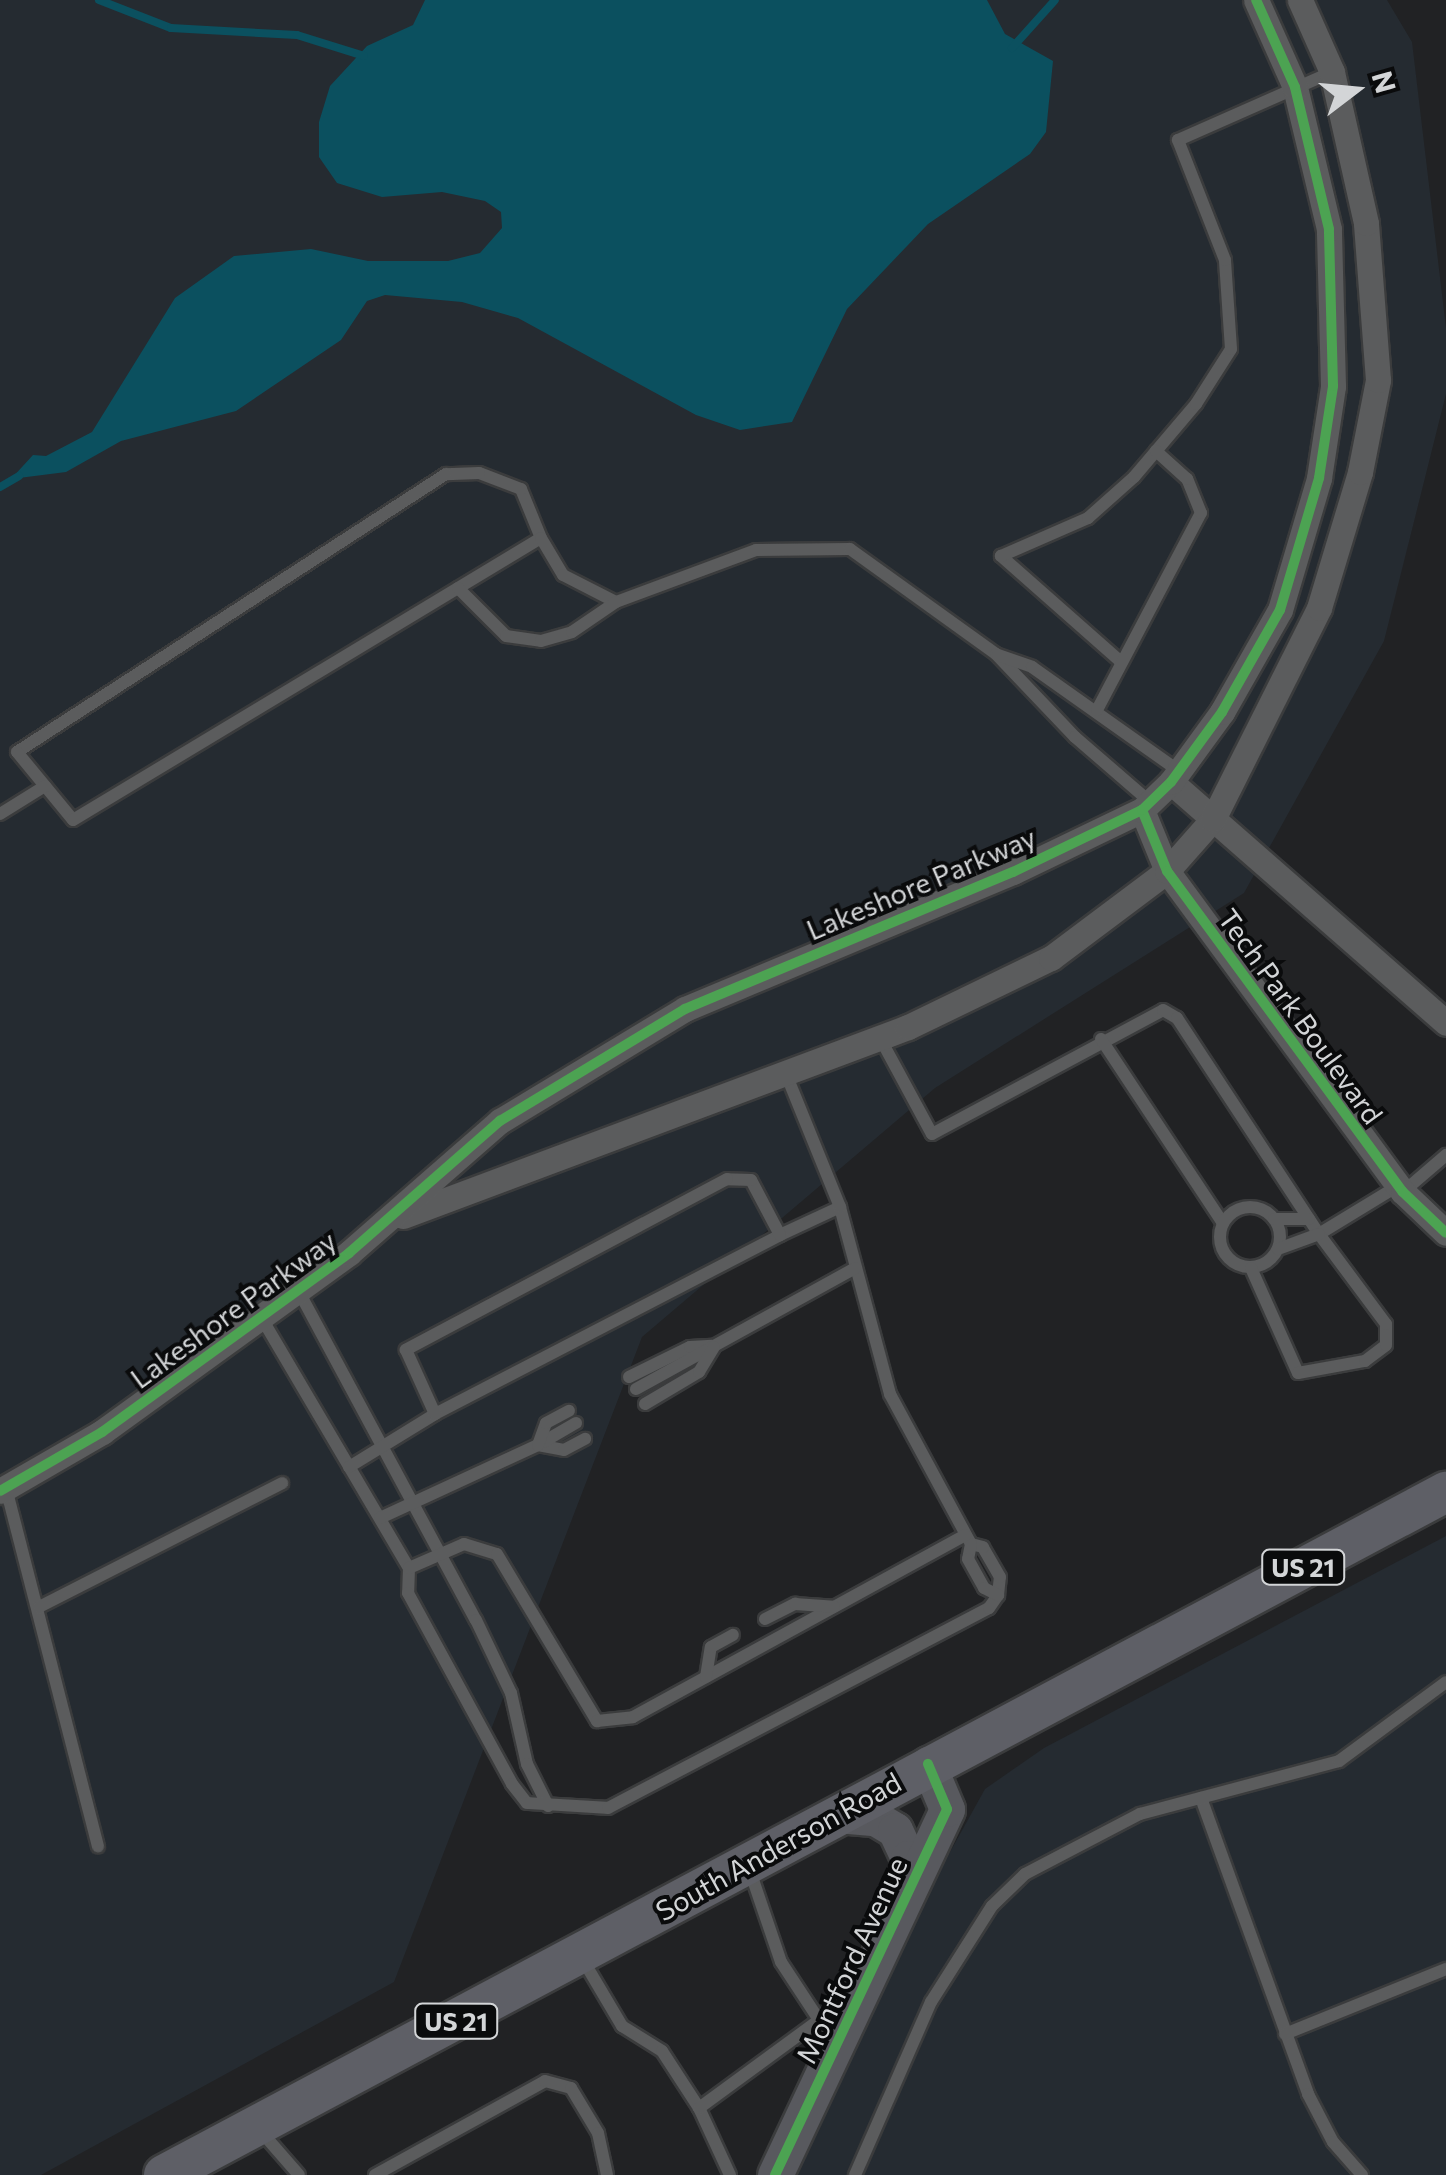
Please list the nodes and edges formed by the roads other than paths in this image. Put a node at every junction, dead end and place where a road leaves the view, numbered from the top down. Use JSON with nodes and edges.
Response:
{"nodes":[{"id":1,"x":1256,"y":0,"type":"edge"},
{"id":2,"x":1300,"y":0,"type":"edge"},
{"id":3,"x":1332,"y":72,"type":"junction"},
{"id":4,"x":1295,"y":87,"type":"junction"},
{"id":5,"x":1156,"y":451,"type":"junction"},
{"id":6,"x":541,"y":538,"type":"junction"},
{"id":7,"x":458,"y":588,"type":"junction"},
{"id":8,"x":616,"y":602,"type":"junction"},
{"id":9,"x":996,"y":654,"type":"junction"},
{"id":10,"x":1120,"y":661,"type":"junction"},
{"id":11,"x":1097,"y":710,"type":"junction"},
{"id":12,"x":1175,"y":777,"type":"junction"},
{"id":13,"x":45,"y":786,"type":"junction"},
{"id":14,"x":1146,"y":806,"type":"junction"},
{"id":15,"x":0,"y":814,"type":"edge"},
{"id":16,"x":1213,"y":819,"type":"junction"},
{"id":17,"x":1167,"y":871,"type":"junction"},
{"id":18,"x":1446,"y":1024,"type":"edge"},
{"id":19,"x":880,"y":1038,"type":"junction"},
{"id":20,"x":1101,"y":1040,"type":"junction"},
{"id":21,"x":786,"y":1074,"type":"junction"},
{"id":22,"x":1446,"y":1155,"type":"edge"},
{"id":23,"x":1401,"y":1189,"type":"junction"},
{"id":24,"x":840,"y":1206,"type":"junction"},
{"id":25,"x":393,"y":1219,"type":"junction"},
{"id":26,"x":1274,"y":1219,"type":"junction"},
{"id":27,"x":1309,"y":1219,"type":"junction"},
{"id":28,"x":1223,"y":1223,"type":"junction"},
{"id":29,"x":1446,"y":1233,"type":"edge"},
{"id":30,"x":780,"y":1234,"type":"junction"},
{"id":31,"x":1318,"y":1234,"type":"junction"},
{"id":32,"x":1278,"y":1249,"type":"junction"},
{"id":33,"x":855,"y":1268,"type":"junction"},
{"id":34,"x":1252,"y":1268,"type":"junction"},
{"id":35,"x":298,"y":1290,"type":"junction"},
{"id":36,"x":261,"y":1317,"type":"junction"},
{"id":37,"x":714,"y":1346,"type":"junction"},
{"id":38,"x":633,"y":1383,"type":"dead end"},
{"id":39,"x":645,"y":1404,"type":"dead end"},
{"id":40,"x":435,"y":1414,"type":"junction"},
{"id":41,"x":573,"y":1417,"type":"dead end"},
{"id":42,"x":584,"y":1439,"type":"dead end"},
{"id":43,"x":538,"y":1445,"type":"junction"},
{"id":44,"x":384,"y":1448,"type":"junction"},
{"id":45,"x":349,"y":1467,"type":"junction"},
{"id":46,"x":282,"y":1483,"type":"dead end"},
{"id":47,"x":3,"y":1490,"type":"edge"},
{"id":48,"x":1446,"y":1492,"type":"edge"},
{"id":49,"x":412,"y":1500,"type":"junction"},
{"id":50,"x":380,"y":1518,"type":"junction"},
{"id":51,"x":968,"y":1540,"type":"junction"},
{"id":52,"x":441,"y":1555,"type":"junction"},
{"id":53,"x":409,"y":1568,"type":"junction"},
{"id":54,"x":39,"y":1607,"type":"junction"},
{"id":55,"x":837,"y":1607,"type":"junction"},
{"id":56,"x":766,"y":1618,"type":"dead end"},
{"id":57,"x":733,"y":1634,"type":"dead end"},
{"id":58,"x":706,"y":1678,"type":"junction"},
{"id":59,"x":1446,"y":1682,"type":"edge"},
{"id":60,"x":928,"y":1764,"type":"junction"},
{"id":61,"x":1200,"y":1798,"type":"junction"},
{"id":62,"x":548,"y":1806,"type":"junction"},
{"id":63,"x":837,"y":1814,"type":"junction"},
{"id":64,"x":98,"y":1846,"type":"dead end"},
{"id":65,"x":747,"y":1864,"type":"junction"},
{"id":66,"x":907,"y":1892,"type":"junction"},
{"id":67,"x":580,"y":1954,"type":"junction"},
{"id":68,"x":1446,"y":1969,"type":"edge"},
{"id":69,"x":830,"y":2027,"type":"junction"},
{"id":70,"x":1285,"y":2034,"type":"junction"},
{"id":71,"x":699,"y":2108,"type":"junction"},
{"id":72,"x":256,"y":2126,"type":"junction"},
{"id":73,"x":180,"y":2171,"type":"edge"},
{"id":74,"x":299,"y":2175,"type":"edge"},
{"id":75,"x":375,"y":2175,"type":"edge"},
{"id":76,"x":607,"y":2175,"type":"edge"},
{"id":77,"x":730,"y":2175,"type":"edge"},
{"id":78,"x":774,"y":2175,"type":"edge"},
{"id":79,"x":855,"y":2175,"type":"edge"},
{"id":80,"x":1362,"y":2175,"type":"edge"}],
"edges":[{"from":1,"to":4,"type":"street","name":"Lakeshore Parkway"},
{"from":2,"to":3,"type":"street","name":"Lakeshore Parkway"},
{"from":3,"to":4,"type":"lane"},
{"from":3,"to":16,"type":"street","name":"Lakeshore Parkway"},
{"from":4,"to":5,"type":"lane"},
{"from":4,"to":12,"type":"street","name":"Lakeshore Parkway"},
{"from":5,"to":10,"type":"lane"},
{"from":5,"to":10,"type":"lane"},
{"from":6,"to":7,"type":"lane"},
{"from":6,"to":8,"type":"lane"},
{"from":6,"to":13,"type":"lane"},
{"from":7,"to":8,"type":"lane"},
{"from":7,"to":13,"type":"lane"},
{"from":8,"to":9,"type":"lane"},
{"from":9,"to":11,"type":"lane"},
{"from":9,"to":14,"type":"lane"},
{"from":10,"to":11,"type":"lane"},
{"from":11,"to":12,"type":"lane"},
{"from":12,"to":14,"type":"street","name":"Lakeshore Parkway"},
{"from":12,"to":16,"type":"street"},
{"from":13,"to":15,"type":"lane"},
{"from":14,"to":17,"type":"street","name":"Tech Park Boulevard"},
{"from":14,"to":25,"type":"street","name":"Lakeshore Parkway"},
{"from":16,"to":17,"type":"street","name":"Lakeshore Parkway"},
{"from":16,"to":18,"type":"street"},
{"from":17,"to":19,"type":"street","name":"Lakeshore Parkway"},
{"from":17,"to":23,"type":"street","name":"Tech Park Boulevard"},
{"from":19,"to":20,"type":"lane"},
{"from":19,"to":21,"type":"street","name":"Lakeshore Parkway"},
{"from":20,"to":27,"type":"lane"},
{"from":20,"to":28,"type":"lane"},
{"from":21,"to":24,"type":"lane"},
{"from":21,"to":25,"type":"street","name":"Lakeshore Parkway"},
{"from":22,"to":23,"type":"lane"},
{"from":23,"to":29,"type":"street","name":"Tech Park Boulevard"},
{"from":23,"to":31,"type":"lane"},
{"from":24,"to":30,"type":"lane"},
{"from":24,"to":33,"type":"lane"},
{"from":25,"to":35,"type":"street","name":"Lakeshore Parkway"},
{"from":26,"to":27,"type":"lane"},
{"from":26,"to":28,"type":"lane"},
{"from":26,"to":32,"type":"lane"},
{"from":27,"to":31,"type":"lane"},
{"from":28,"to":34,"type":"lane"},
{"from":30,"to":40,"type":"lane"},
{"from":30,"to":40,"type":"lane"},
{"from":31,"to":32,"type":"lane"},
{"from":31,"to":34,"type":"lane"},
{"from":32,"to":34,"type":"lane"},
{"from":33,"to":37,"type":"lane"},
{"from":33,"to":51,"type":"lane"},
{"from":35,"to":36,"type":"street","name":"Lakeshore Parkway"},
{"from":35,"to":44,"type":"lane"},
{"from":36,"to":45,"type":"lane"},
{"from":36,"to":47,"type":"street","name":"Lakeshore Parkway"},
{"from":37,"to":38,"type":"lane"},
{"from":37,"to":39,"type":"lane"},
{"from":40,"to":44,"type":"lane"},
{"from":41,"to":43,"type":"lane"},
{"from":42,"to":43,"type":"lane"},
{"from":43,"to":49,"type":"lane"},
{"from":44,"to":45,"type":"lane"},
{"from":44,"to":49,"type":"lane"},
{"from":45,"to":50,"type":"lane"},
{"from":46,"to":54,"type":"lane"},
{"from":47,"to":54,"type":"lane"},
{"from":48,"to":60,"type":"main road","name":"South Anderson Road","number":"US 21"},
{"from":49,"to":50,"type":"lane"},
{"from":49,"to":52,"type":"lane"},
{"from":50,"to":53,"type":"lane"},
{"from":51,"to":55,"type":"lane"},
{"from":51,"to":62,"type":"lane"},
{"from":52,"to":53,"type":"lane"},
{"from":52,"to":58,"type":"lane"},
{"from":52,"to":62,"type":"lane"},
{"from":53,"to":62,"type":"lane"},
{"from":54,"to":64,"type":"lane"},
{"from":55,"to":56,"type":"lane"},
{"from":55,"to":58,"type":"lane"},
{"from":57,"to":58,"type":"lane"},
{"from":59,"to":61,"type":"lane"},
{"from":60,"to":63,"type":"main road","name":"South Anderson Road","number":"US 21"},
{"from":60,"to":66,"type":"street","name":"Montford Avenue"},
{"from":61,"to":70,"type":"lane"},
{"from":61,"to":79,"type":"lane"},
{"from":63,"to":65,"type":"main road","name":"South Anderson Road","number":"US 21"},
{"from":63,"to":66,"type":"street"},
{"from":65,"to":67,"type":"main road","name":"South Anderson Road","number":"US 21"},
{"from":65,"to":69,"type":"lane"},
{"from":66,"to":69,"type":"street","name":"Montford Avenue"},
{"from":67,"to":71,"type":"lane"},
{"from":67,"to":72,"type":"main road","name":"South Anderson Road","number":"US 21"},
{"from":68,"to":70,"type":"lane"},
{"from":69,"to":71,"type":"lane"},
{"from":69,"to":78,"type":"street","name":"Montford Avenue"},
{"from":70,"to":80,"type":"lane"},
{"from":71,"to":77,"type":"lane"},
{"from":72,"to":73,"type":"main road","name":"South Anderson Road","number":"US 21"},
{"from":72,"to":74,"type":"lane"},
{"from":75,"to":76,"type":"lane"}]}
